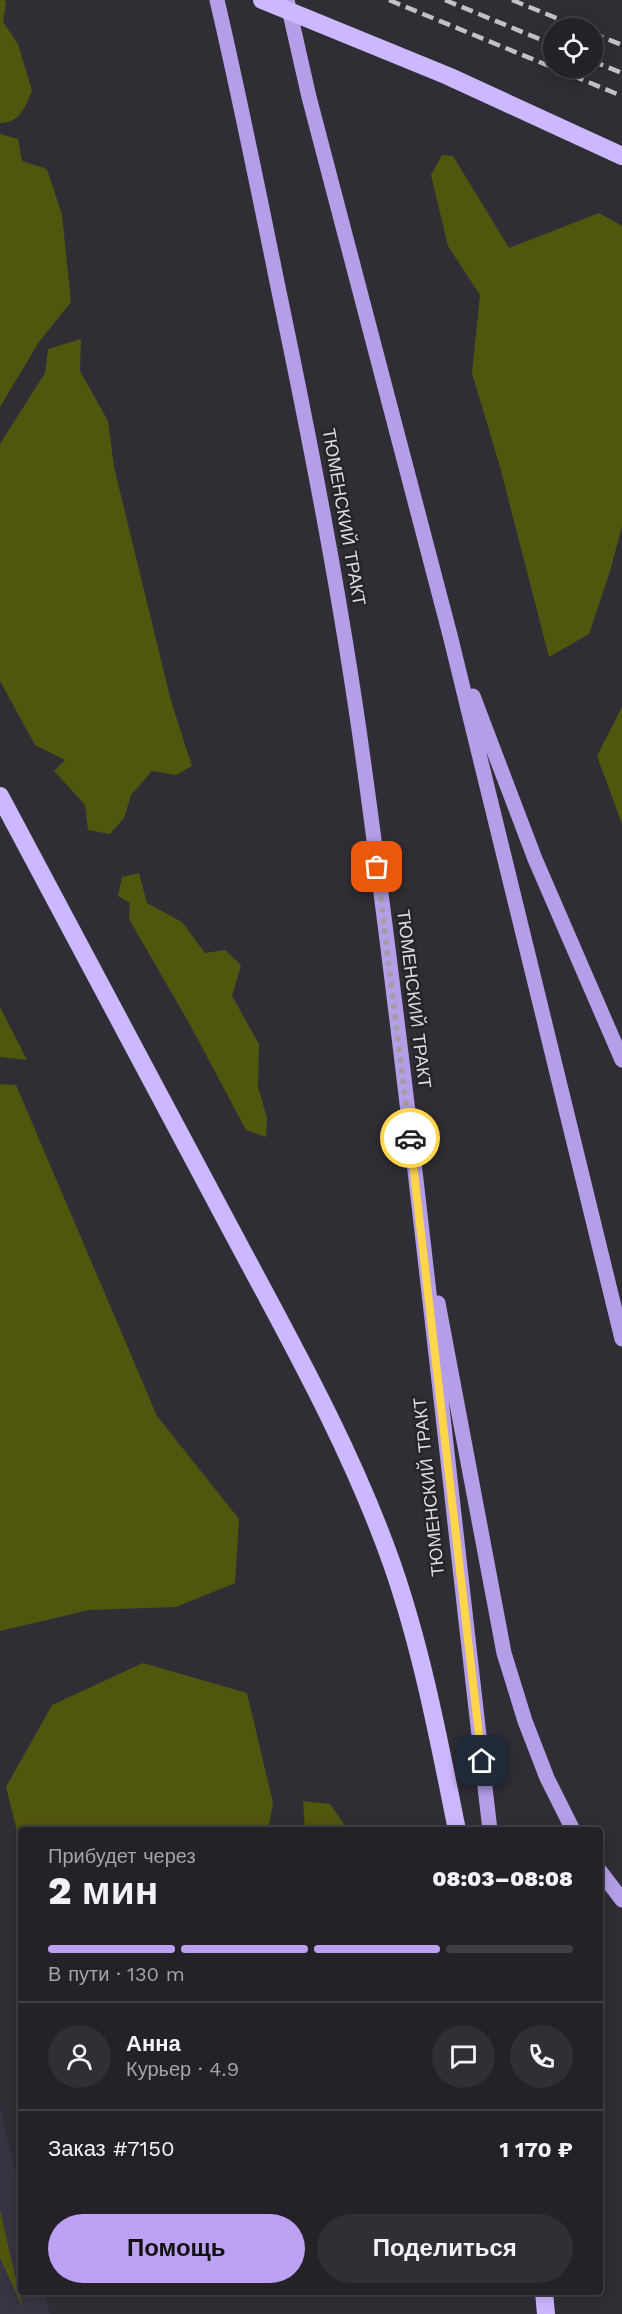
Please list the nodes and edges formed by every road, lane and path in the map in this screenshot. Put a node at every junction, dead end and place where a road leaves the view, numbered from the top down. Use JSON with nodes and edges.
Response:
{"nodes":[{"id":1,"x":217,"y":0,"type":"edge"},
{"id":2,"x":262,"y":0,"type":"edge"},
{"id":3,"x":287,"y":0,"type":"edge"},
{"id":4,"x":622,"y":156,"type":"edge"},
{"id":5,"x":450,"y":635,"type":"junction"},
{"id":6,"x":0,"y":796,"type":"edge"},
{"id":7,"x":622,"y":1060,"type":"edge"},
{"id":8,"x":415,"y":1179,"type":"junction"},
{"id":9,"x":622,"y":1338,"type":"edge"},
{"id":10,"x":456,"y":1827,"type":"edge"},
{"id":11,"x":490,"y":1827,"type":"edge"},
{"id":12,"x":572,"y":1827,"type":"edge"},
{"id":13,"x":603,"y":1875,"type":"edge"},
{"id":14,"x":622,"y":1900,"type":"edge"},
{"id":15,"x":544,"y":2295,"type":"edge"},
{"id":16,"x":546,"y":2314,"type":"edge"}],
"edges":[{"from":1,"to":8,"type":"main road","name":"ТЮМЕНСКИЙ ТРАКТ"},
{"from":2,"to":4,"type":"highway"},
{"from":3,"to":5,"type":"main road"},
{"from":5,"to":7,"type":"main road"},
{"from":5,"to":9,"type":"main road"},
{"from":6,"to":10,"type":"highway"},
{"from":8,"to":11,"type":"main road","name":"ТЮМЕНСКИЙ ТРАКТ"},
{"from":8,"to":12,"type":"main road"},
{"from":13,"to":14,"type":"main road"},
{"from":15,"to":16,"type":"highway"}]}
